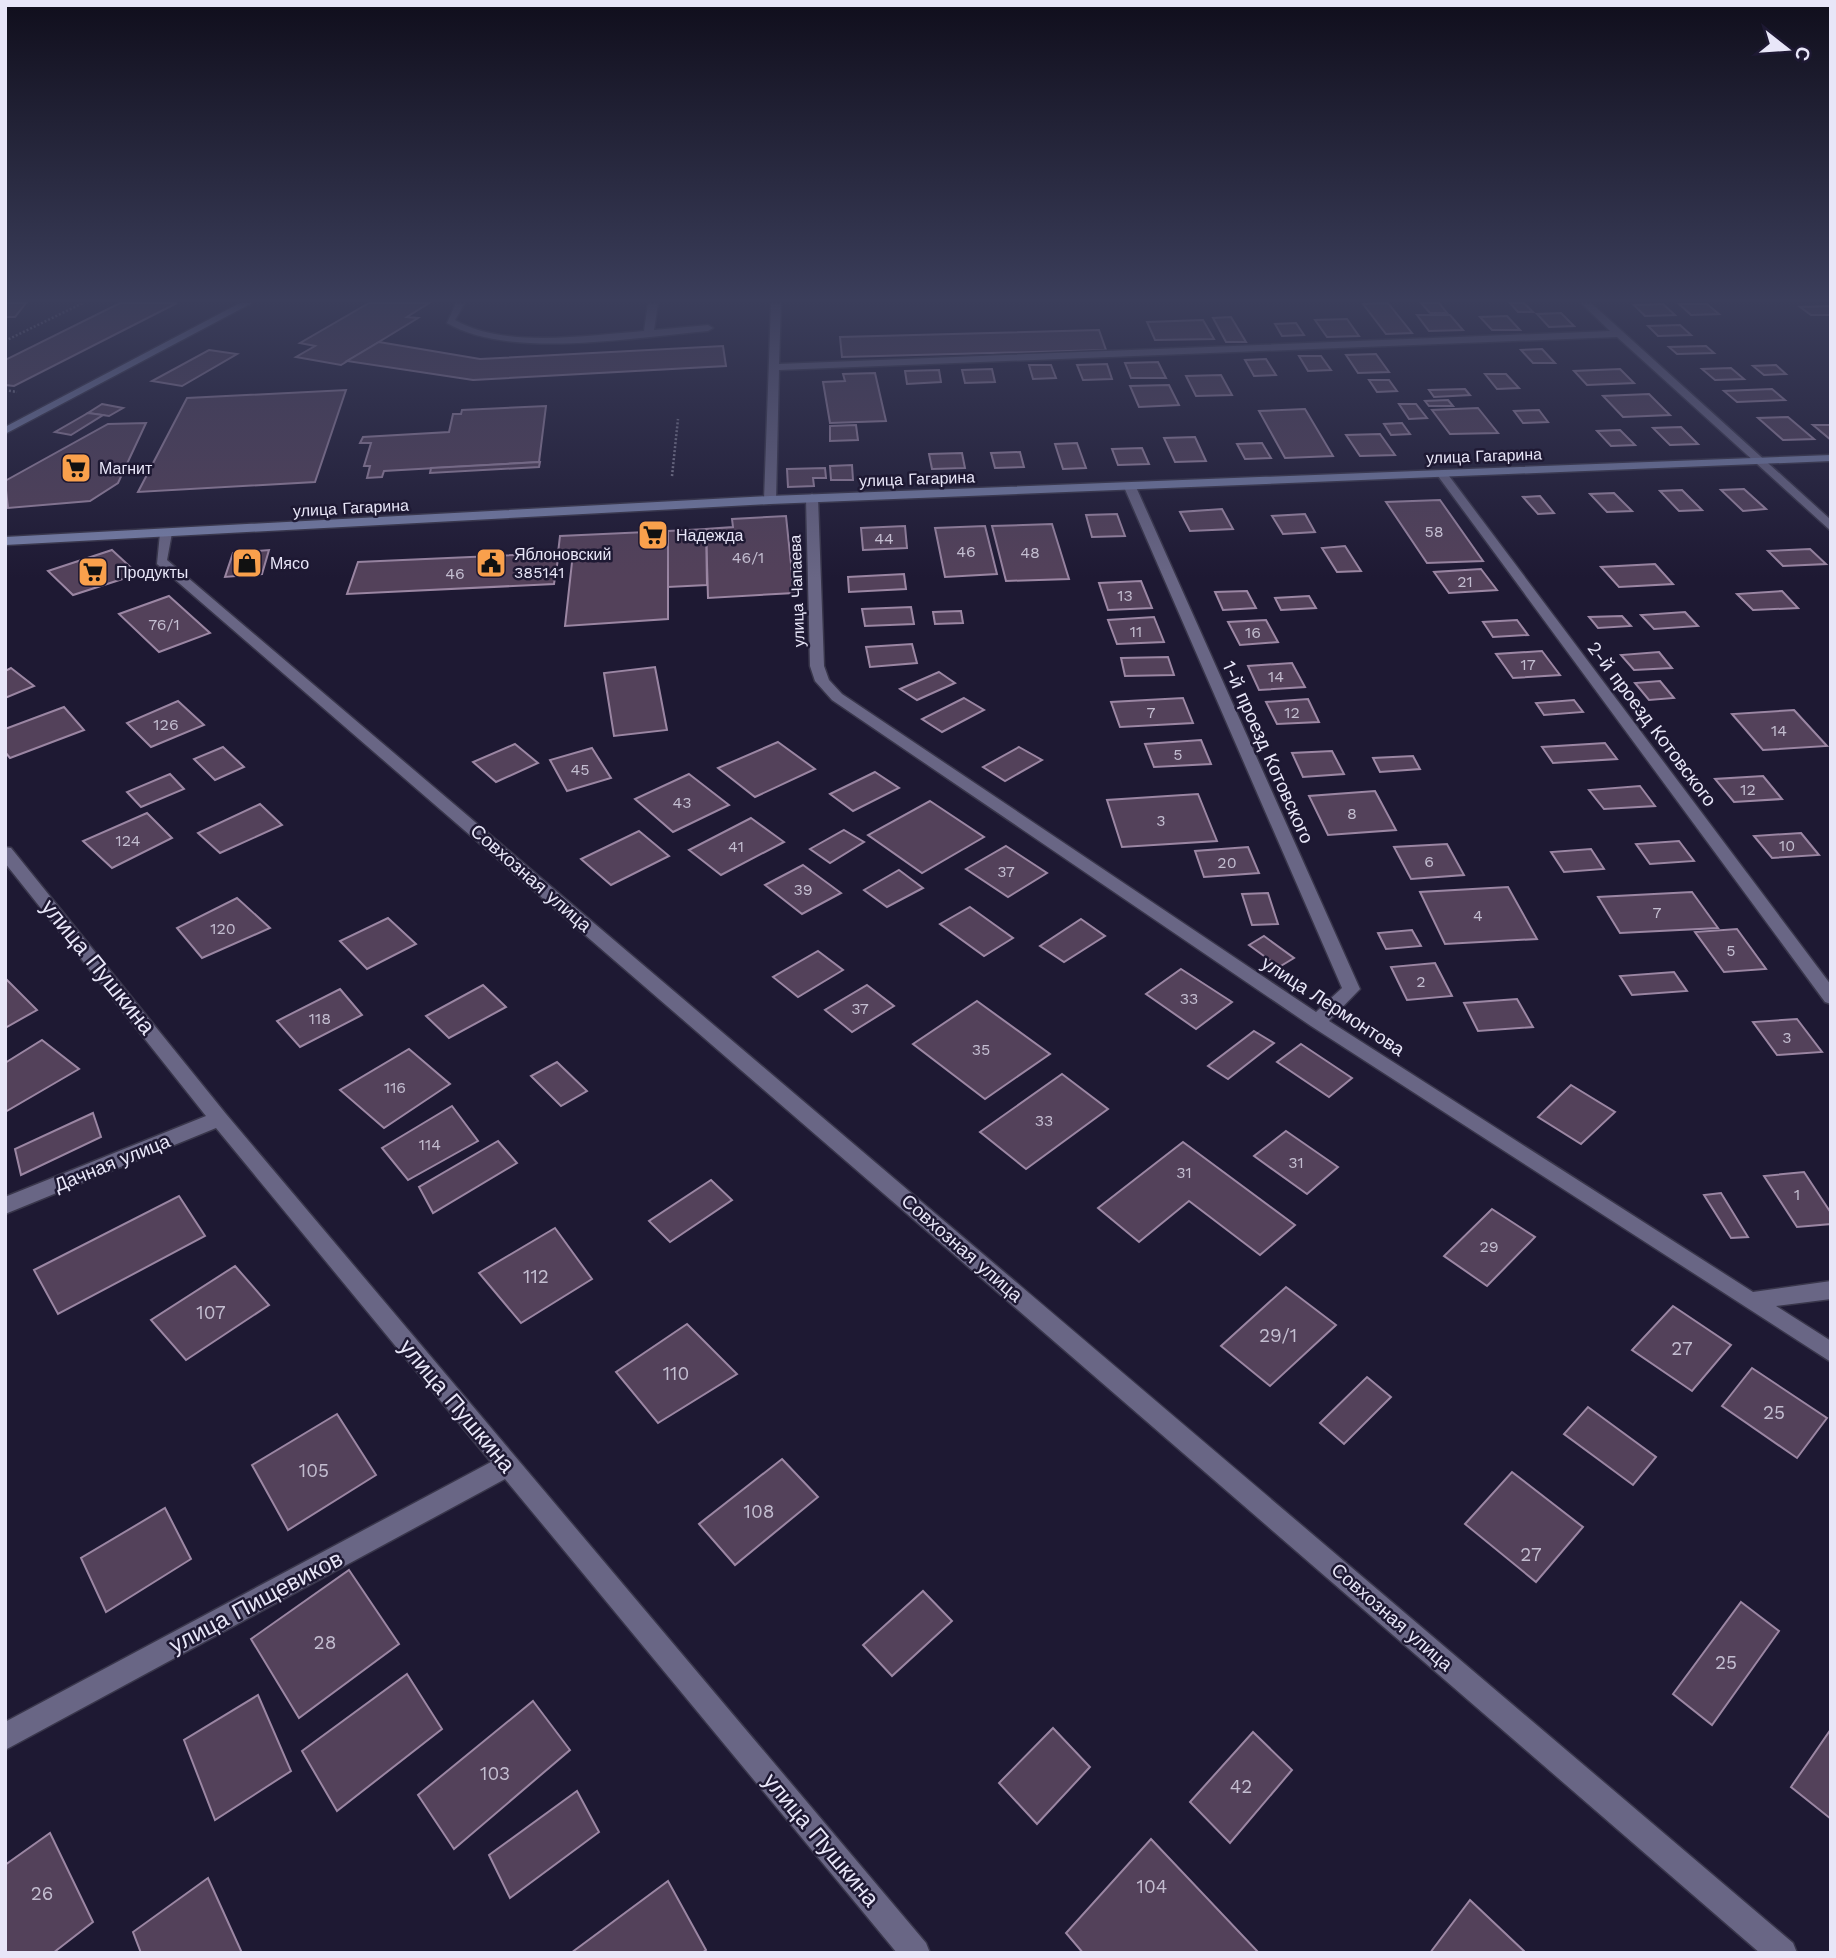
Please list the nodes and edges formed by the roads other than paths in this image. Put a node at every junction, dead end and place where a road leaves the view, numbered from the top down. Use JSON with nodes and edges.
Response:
{"nodes":[{"id":1,"x":75,"y":394,"type":"edge"},
{"id":2,"x":775,"y":394,"type":"edge"},
{"id":3,"x":1684,"y":394,"type":"edge"},
{"id":4,"x":5,"y":431,"type":"edge"},
{"id":5,"x":1831,"y":458,"type":"edge"},
{"id":6,"x":1758,"y":461,"type":"junction"},
{"id":7,"x":1442,"y":474,"type":"junction"},
{"id":8,"x":1130,"y":487,"type":"junction"},
{"id":9,"x":812,"y":498,"type":"junction"},
{"id":10,"x":770,"y":500,"type":"junction"},
{"id":11,"x":1831,"y":527,"type":"edge"},
{"id":12,"x":166,"y":533,"type":"junction"},
{"id":13,"x":5,"y":541,"type":"edge"},
{"id":14,"x":822,"y":681,"type":"joint"},
{"id":15,"x":10,"y":864,"type":"edge"},
{"id":16,"x":1831,"y":998,"type":"edge"},
{"id":17,"x":1317,"y":1022,"type":"junction"},
{"id":18,"x":219,"y":1119,"type":"junction"},
{"id":19,"x":5,"y":1206,"type":"edge"},
{"id":20,"x":1831,"y":1290,"type":"edge"},
{"id":21,"x":1751,"y":1301,"type":"junction"},
{"id":22,"x":1831,"y":1353,"type":"edge"},
{"id":23,"x":506,"y":1466,"type":"junction"},
{"id":24,"x":5,"y":1737,"type":"edge"},
{"id":25,"x":916,"y":1953,"type":"edge"},
{"id":26,"x":1783,"y":1953,"type":"edge"}],
"edges":[{"from":1,"to":4,"type":"street"},
{"from":2,"to":10,"type":"street"},
{"from":3,"to":6,"type":"street"},
{"from":5,"to":6,"type":"street","name":"улица Гагарина"},
{"from":6,"to":7,"type":"street","name":"улица Гагарина"},
{"from":6,"to":11,"type":"street"},
{"from":7,"to":8,"type":"street","name":"улица Гагарина"},
{"from":7,"to":16,"type":"street","name":"2-й проезд Котовского"},
{"from":8,"to":9,"type":"street","name":"улица Гагарина"},
{"from":8,"to":17,"type":"street","name":"1-й проезд Котовского"},
{"from":9,"to":10,"type":"street","name":"улица Гагарина"},
{"from":9,"to":14,"type":"street","name":"улица Чапаева"},
{"from":10,"to":12,"type":"street","name":"улица Гагарина"},
{"from":12,"to":13,"type":"street","name":"улица Гагарина"},
{"from":12,"to":26,"type":"street","name":"Совхозная улица"},
{"from":14,"to":17,"type":"street","name":"улица Лермонтова"},
{"from":15,"to":18,"type":"street","name":"улица Пушкина"},
{"from":17,"to":21,"type":"street","name":"улица Лермонтова"},
{"from":18,"to":19,"type":"street","name":"Дачная улица"},
{"from":18,"to":23,"type":"street","name":"улица Пушкина"},
{"from":20,"to":21,"type":"street"},
{"from":21,"to":22,"type":"street","name":"улица Лермонтова"},
{"from":23,"to":24,"type":"street","name":"улица Пищевиков"},
{"from":23,"to":25,"type":"street","name":"улица Пушкина"}]}
